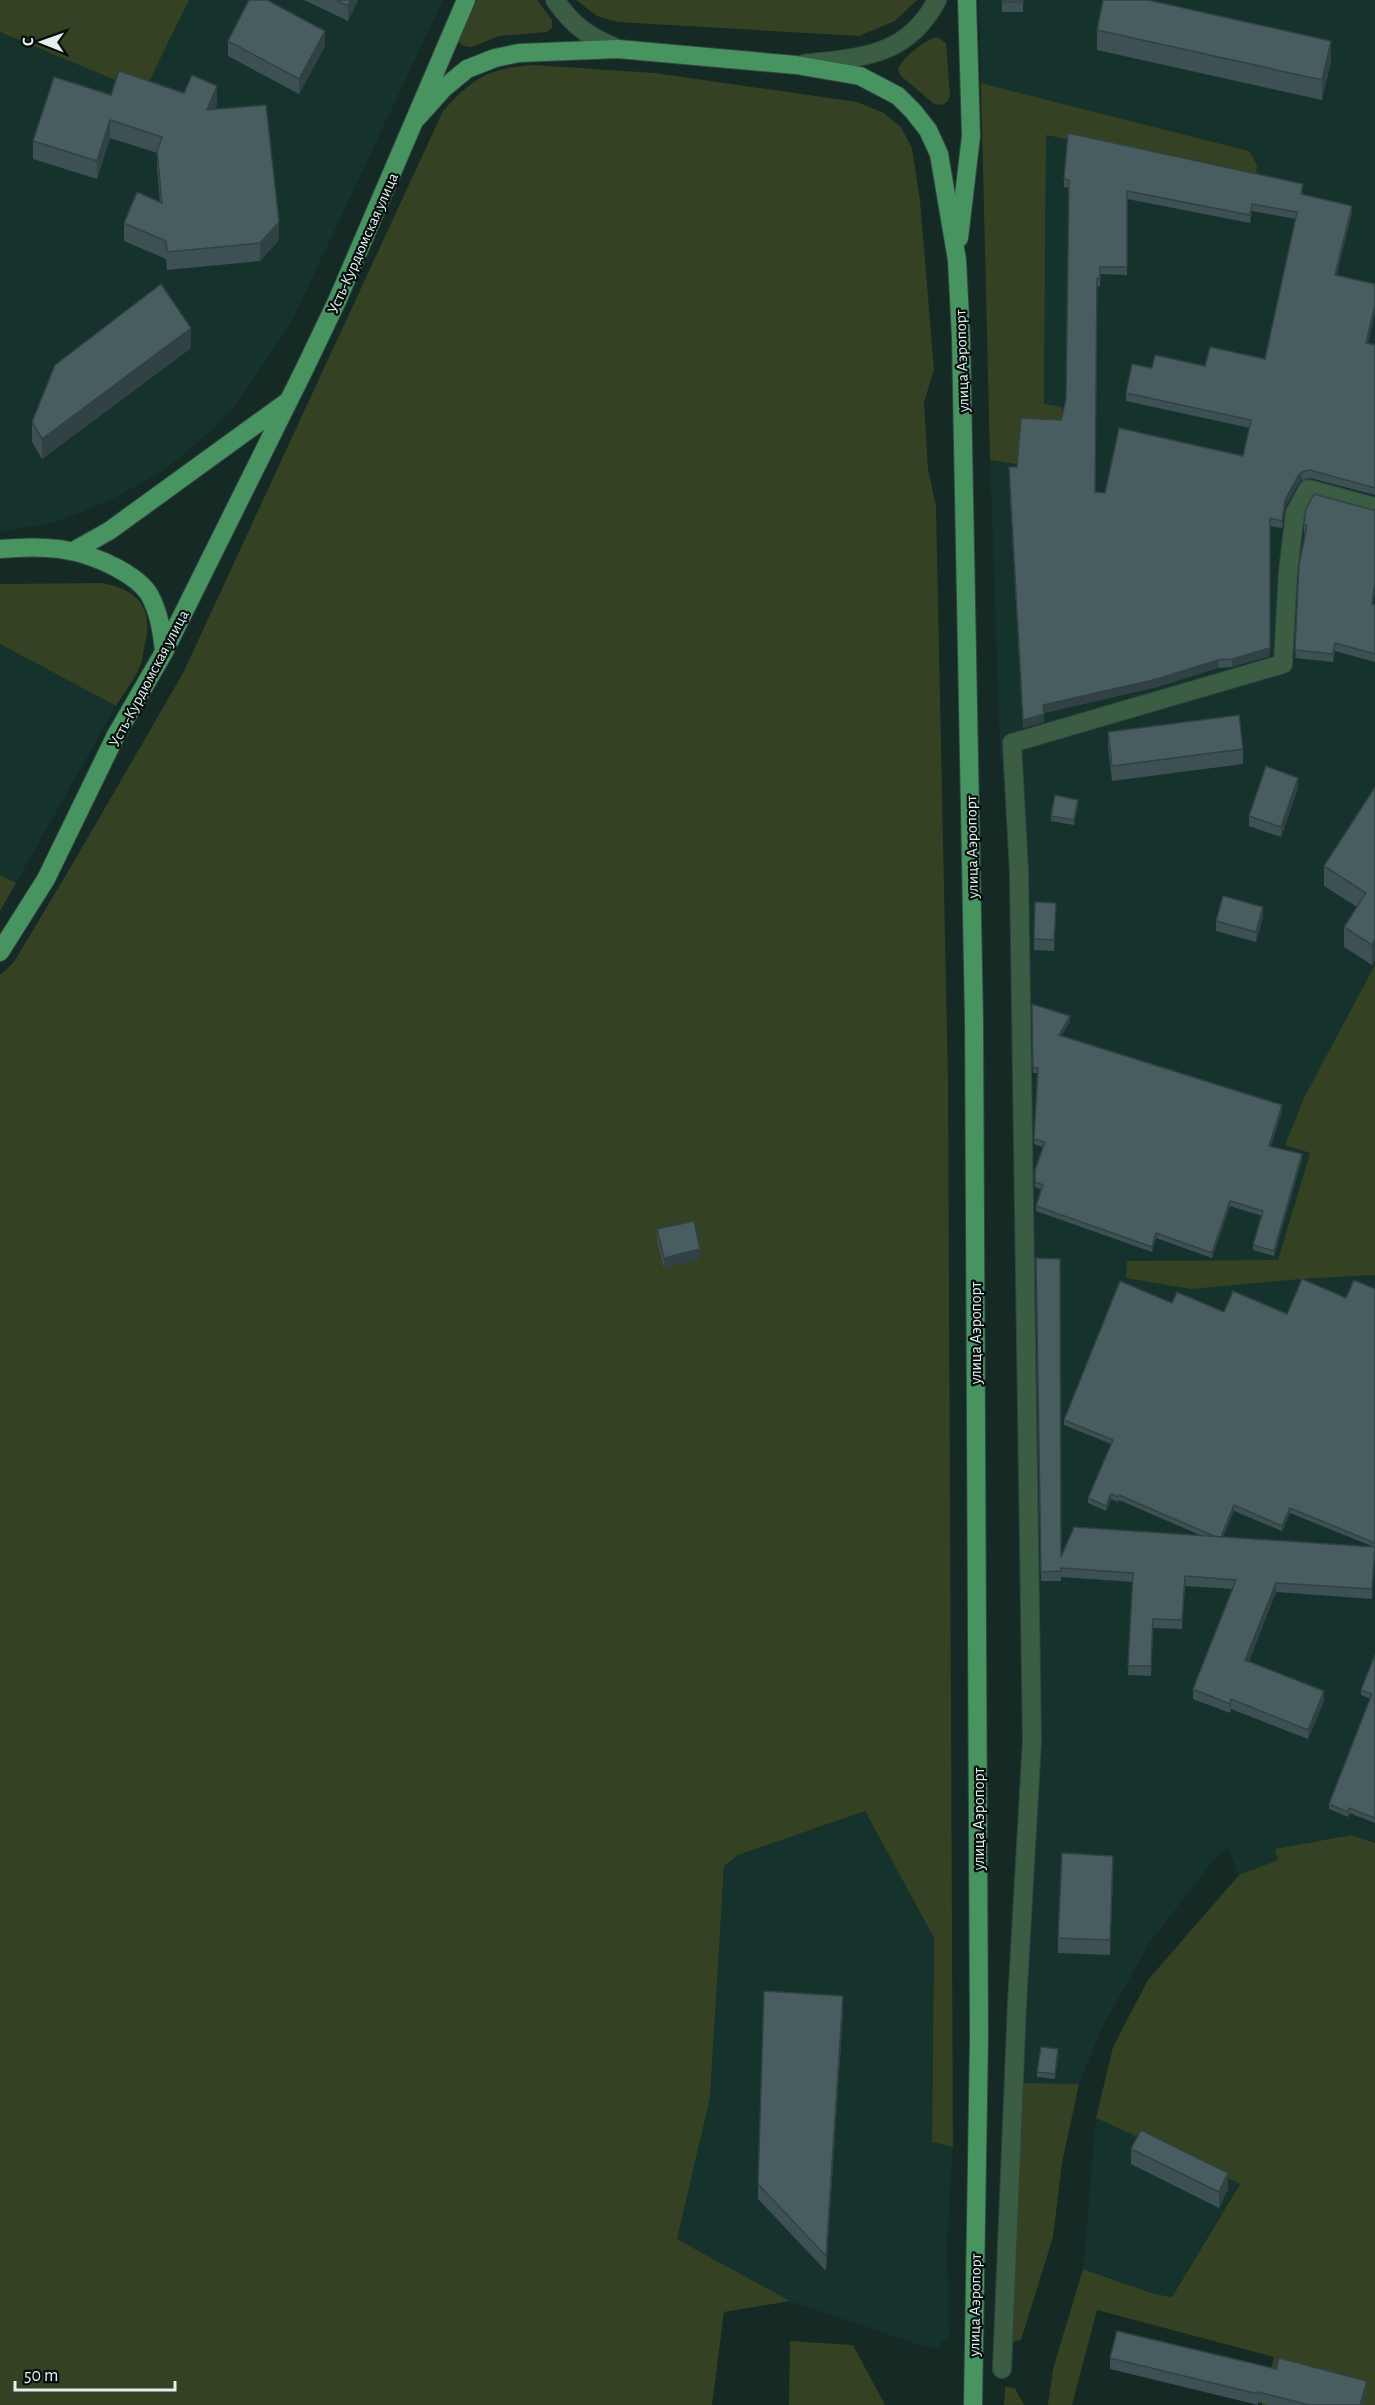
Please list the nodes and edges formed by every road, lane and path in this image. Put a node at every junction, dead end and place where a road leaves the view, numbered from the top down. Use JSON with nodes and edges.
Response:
{"nodes":[{"id":1,"x":466,"y":0,"type":"edge"},
{"id":2,"x":555,"y":0,"type":"edge"},
{"id":3,"x":937,"y":0,"type":"edge"},
{"id":4,"x":967,"y":0,"type":"edge"},
{"id":5,"x":618,"y":49,"type":"junction"},
{"id":6,"x":796,"y":65,"type":"junction"},
{"id":7,"x":417,"y":118,"type":"junction"},
{"id":8,"x":957,"y":260,"type":"junction"},
{"id":9,"x":290,"y":399,"type":"junction"},
{"id":10,"x":1375,"y":507,"type":"edge"},
{"id":11,"x":0,"y":549,"type":"edge"},
{"id":12,"x":75,"y":550,"type":"junction"},
{"id":13,"x":164,"y":652,"type":"junction"},
{"id":14,"x":0,"y":952,"type":"edge"},
{"id":15,"x":1002,"y":2369,"type":"dead end"},
{"id":16,"x":973,"y":2405,"type":"edge"}],
"edges":[{"from":1,"to":7,"type":"main road","name":"Усть-Курдюмская улица"},
{"from":2,"to":5,"type":"street"},
{"from":3,"to":6,"type":"street"},
{"from":4,"to":8,"type":"main road"},
{"from":5,"to":6,"type":"main road"},
{"from":5,"to":7,"type":"main road"},
{"from":6,"to":8,"type":"main road"},
{"from":7,"to":9,"type":"main road","name":"Усть-Курдюмская улица"},
{"from":8,"to":16,"type":"main road","name":"улица Аэропорт"},
{"from":9,"to":12,"type":"main road","name":"Усть-Курдюмская улица"},
{"from":9,"to":13,"type":"main road","name":"Усть-Курдюмская улица"},
{"from":10,"to":15,"type":"street"},
{"from":11,"to":12,"type":"main road"},
{"from":12,"to":13,"type":"main road"},
{"from":13,"to":14,"type":"main road","name":"Усть-Курдюмская улица"}]}
